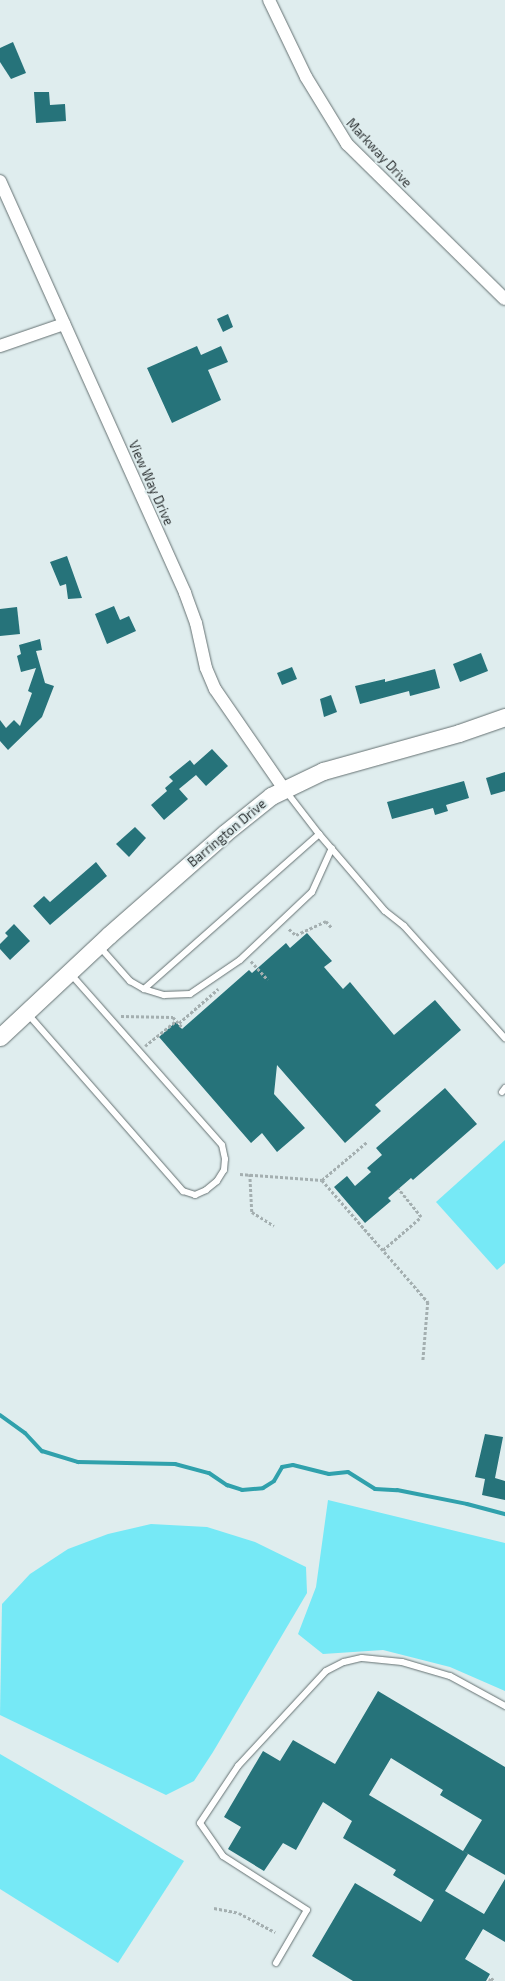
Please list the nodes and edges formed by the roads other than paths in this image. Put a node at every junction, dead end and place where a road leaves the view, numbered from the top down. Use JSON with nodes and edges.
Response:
{"nodes":[{"id":1,"x":269,"y":0,"type":"edge"},
{"id":2,"x":0,"y":182,"type":"edge"},
{"id":3,"x":505,"y":298,"type":"edge"},
{"id":4,"x":64,"y":324,"type":"junction"},
{"id":5,"x":0,"y":346,"type":"edge"},
{"id":6,"x":505,"y":717,"type":"edge"},
{"id":7,"x":284,"y":789,"type":"junction"},
{"id":8,"x":319,"y":834,"type":"junction"},
{"id":9,"x":332,"y":848,"type":"junction"},
{"id":10,"x":98,"y":944,"type":"junction"},
{"id":11,"x":69,"y":972,"type":"junction"},
{"id":12,"x":144,"y":989,"type":"junction"},
{"id":13,"x":26,"y":1012,"type":"junction"},
{"id":14,"x":0,"y":1037,"type":"edge"},
{"id":15,"x":505,"y":1038,"type":"edge"},
{"id":16,"x":505,"y":1706,"type":"edge"},
{"id":17,"x":276,"y":1963,"type":"dead end"}],
"edges":[{"from":1,"to":3,"type":"street","name":"Markway Drive"},
{"from":2,"to":4,"type":"street","name":"View Way Drive"},
{"from":4,"to":5,"type":"street"},
{"from":4,"to":7,"type":"street","name":"View Way Drive"},
{"from":6,"to":7,"type":"street","name":"Barrington Drive"},
{"from":7,"to":8,"type":"lane"},
{"from":7,"to":10,"type":"street","name":"Barrington Drive"},
{"from":8,"to":9,"type":"lane"},
{"from":8,"to":12,"type":"lane"},
{"from":9,"to":12,"type":"lane"},
{"from":9,"to":15,"type":"lane"},
{"from":10,"to":11,"type":"street","name":"Barrington Drive"},
{"from":10,"to":12,"type":"lane"},
{"from":11,"to":13,"type":"street","name":"Barrington Drive"},
{"from":11,"to":13,"type":"lane"},
{"from":13,"to":14,"type":"street","name":"Barrington Drive"},
{"from":16,"to":17,"type":"lane"}]}
